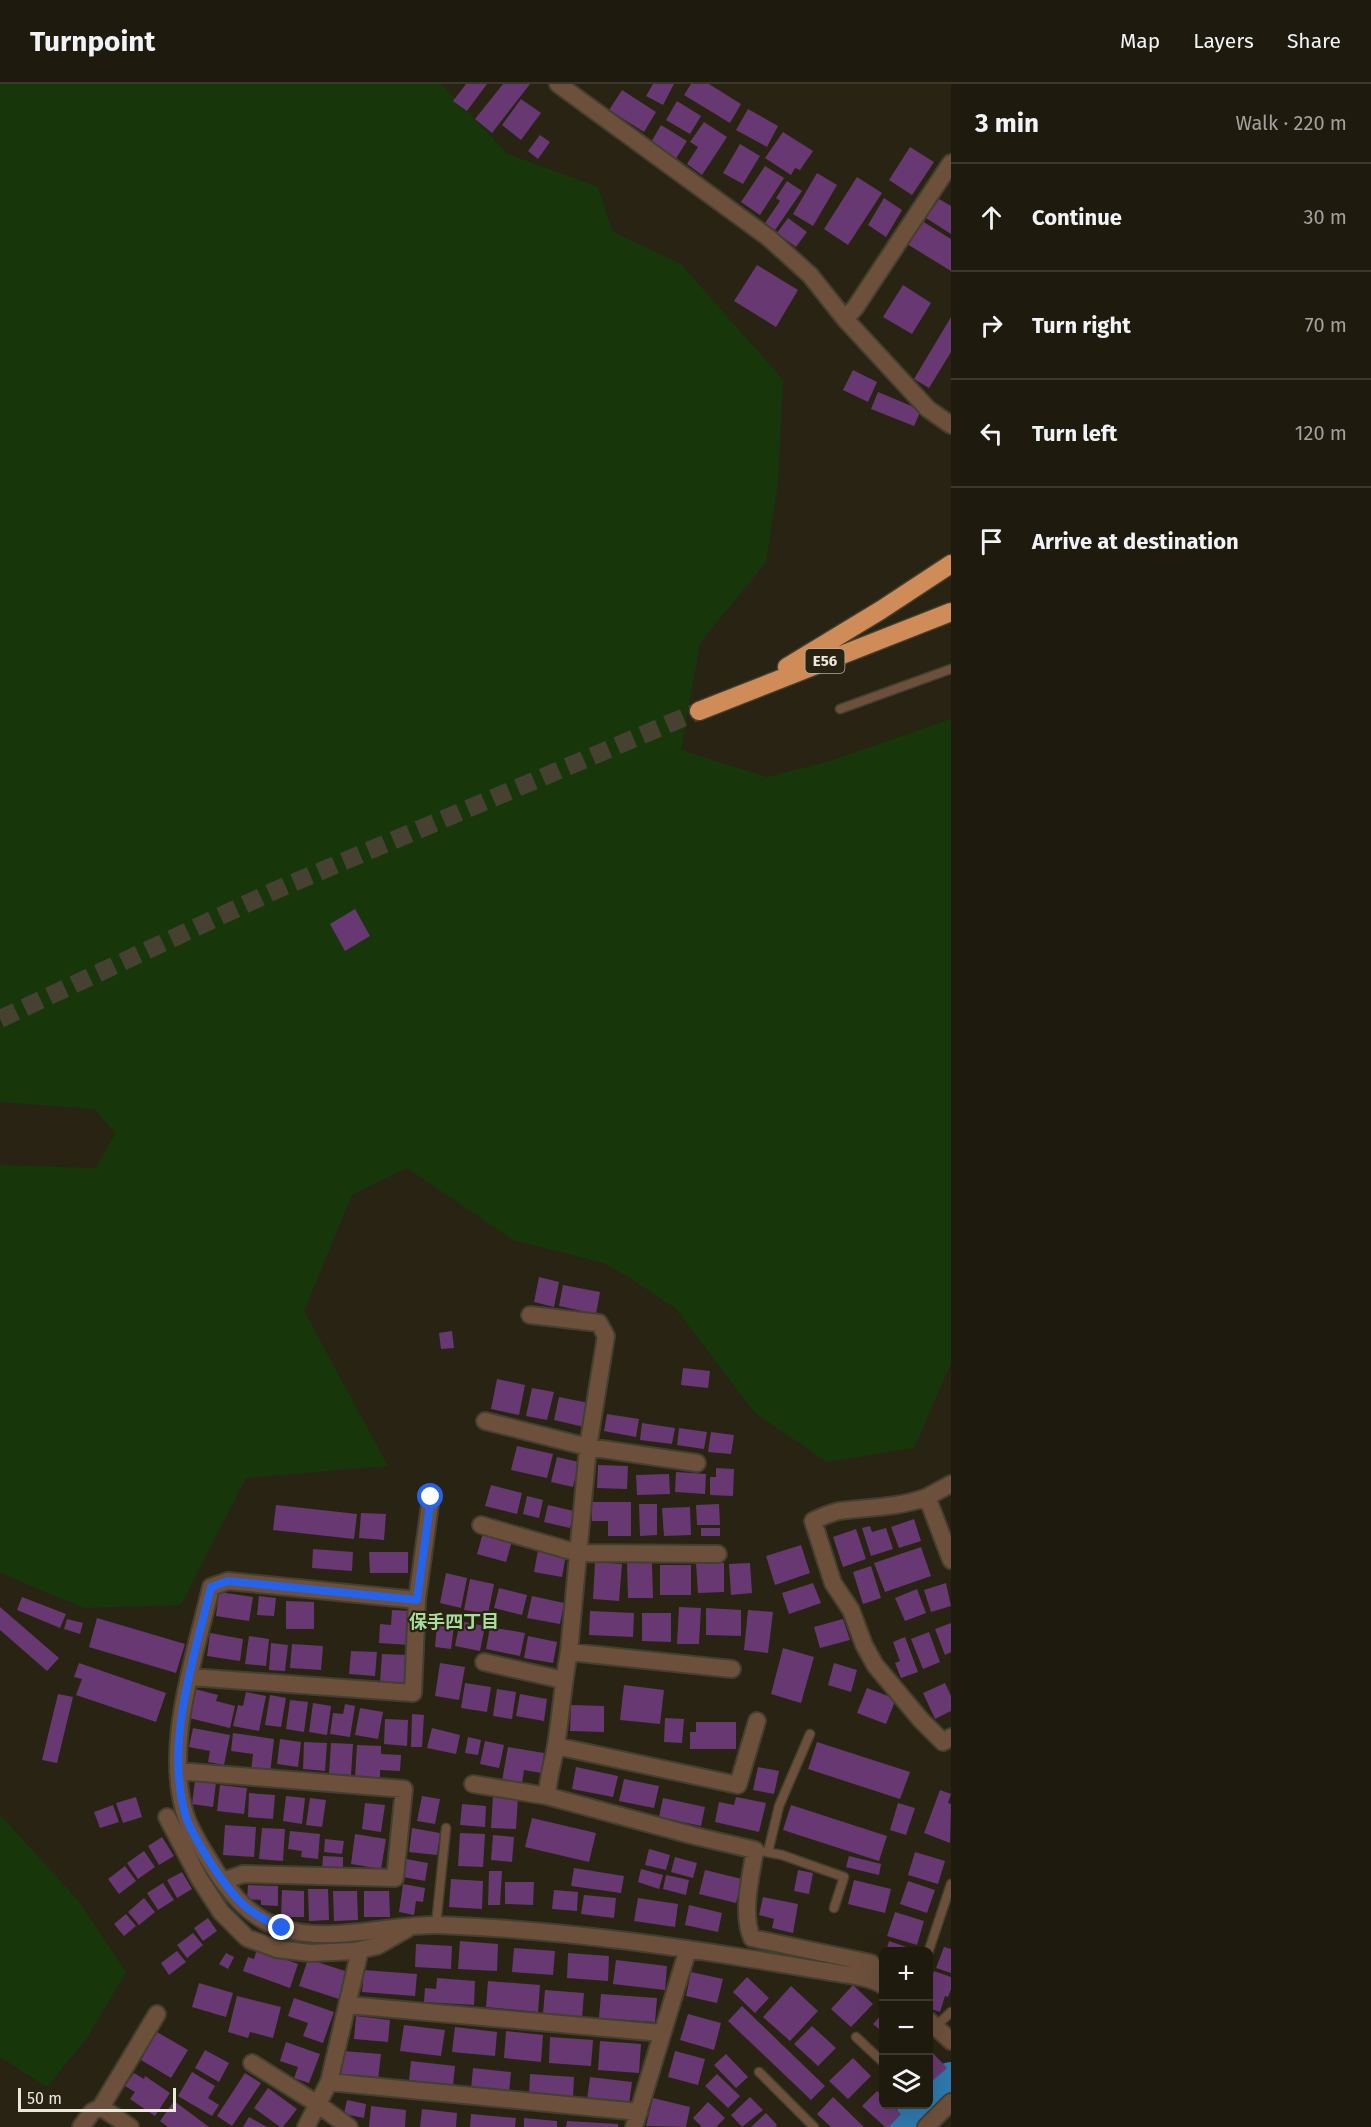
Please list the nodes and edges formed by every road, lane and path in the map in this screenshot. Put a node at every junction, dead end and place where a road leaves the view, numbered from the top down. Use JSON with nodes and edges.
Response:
{"nodes":[{"id":1,"x":558,"y":84,"type":"edge"},
{"id":2,"x":951,"y":163,"type":"edge"},
{"id":3,"x":845,"y":319,"type":"junction"},
{"id":4,"x":951,"y":425,"type":"edge"},
{"id":5,"x":951,"y":564,"type":"edge"},
{"id":6,"x":951,"y":612,"type":"edge"},
{"id":7,"x":951,"y":669,"type":"edge"},
{"id":8,"x":742,"y":694,"type":"junction"},
{"id":9,"x":840,"y":709,"type":"dead end"},
{"id":10,"x":699,"y":711,"type":"tunnel mouth"},
{"id":11,"x":530,"y":1315,"type":"dead end"},
{"id":12,"x":485,"y":1421,"type":"dead end"},
{"id":13,"x":588,"y":1447,"type":"junction"},
{"id":14,"x":697,"y":1463,"type":"dead end"},
{"id":15,"x":951,"y":1484,"type":"edge"},
{"id":16,"x":431,"y":1497,"type":"dead end"},
{"id":17,"x":927,"y":1497,"type":"junction"},
{"id":18,"x":481,"y":1524,"type":"dead end"},
{"id":19,"x":578,"y":1553,"type":"junction"},
{"id":20,"x":718,"y":1554,"type":"dead end"},
{"id":21,"x":951,"y":1560,"type":"edge"},
{"id":22,"x":417,"y":1600,"type":"junction"},
{"id":23,"x":569,"y":1652,"type":"junction"},
{"id":24,"x":484,"y":1662,"type":"dead end"},
{"id":25,"x":732,"y":1669,"type":"dead end"},
{"id":26,"x":190,"y":1677,"type":"junction"},
{"id":27,"x":563,"y":1680,"type":"junction"},
{"id":28,"x":757,"y":1721,"type":"dead end"},
{"id":29,"x":810,"y":1734,"type":"dead end"},
{"id":30,"x":951,"y":1737,"type":"edge"},
{"id":31,"x":556,"y":1746,"type":"junction"},
{"id":32,"x":178,"y":1771,"type":"junction"},
{"id":33,"x":473,"y":1784,"type":"dead end"},
{"id":34,"x":548,"y":1796,"type":"junction"},
{"id":35,"x":167,"y":1816,"type":"dead end"},
{"id":36,"x":446,"y":1828,"type":"dead end"},
{"id":37,"x":761,"y":1851,"type":"junction"},
{"id":38,"x":223,"y":1881,"type":"junction"},
{"id":39,"x":951,"y":1884,"type":"edge"},
{"id":40,"x":834,"y":1908,"type":"dead end"},
{"id":41,"x":416,"y":1925,"type":"junction"},
{"id":42,"x":436,"y":1925,"type":"junction"},
{"id":43,"x":930,"y":1947,"type":"edge"},
{"id":44,"x":688,"y":1949,"type":"junction"},
{"id":45,"x":360,"y":1950,"type":"junction"},
{"id":46,"x":879,"y":1980,"type":"edge"},
{"id":47,"x":879,"y":1983,"type":"edge"},
{"id":48,"x":348,"y":2005,"type":"junction"},
{"id":49,"x":951,"y":2012,"type":"edge"},
{"id":50,"x":157,"y":2014,"type":"dead end"},
{"id":51,"x":933,"y":2026,"type":"edge"},
{"id":52,"x":933,"y":2028,"type":"edge"},
{"id":53,"x":662,"y":2033,"type":"junction"},
{"id":54,"x":856,"y":2037,"type":"dead end"},
{"id":55,"x":951,"y":2041,"type":"edge"},
{"id":56,"x":879,"y":2058,"type":"edge"},
{"id":57,"x":252,"y":2063,"type":"dead end"},
{"id":58,"x":759,"y":2072,"type":"dead end"},
{"id":59,"x":329,"y":2082,"type":"junction"},
{"id":60,"x":951,"y":2102,"type":"edge"},
{"id":61,"x":319,"y":2105,"type":"junction"},
{"id":62,"x":101,"y":2107,"type":"junction"},
{"id":63,"x":636,"y":2120,"type":"edge"},
{"id":64,"x":81,"y":2127,"type":"edge"},
{"id":65,"x":130,"y":2127,"type":"edge"},
{"id":66,"x":306,"y":2127,"type":"edge"},
{"id":67,"x":348,"y":2127,"type":"edge"},
{"id":68,"x":814,"y":2127,"type":"edge"},
{"id":69,"x":926,"y":2127,"type":"edge"}],
"edges":[{"from":1,"to":3,"type":"street"},
{"from":2,"to":3,"type":"street"},
{"from":3,"to":4,"type":"street"},
{"from":5,"to":8,"type":"highway"},
{"from":6,"to":8,"type":"highway","number":"E56"},
{"from":7,"to":9,"type":"lane"},
{"from":8,"to":10,"type":"highway","number":"E56"},
{"from":11,"to":13,"type":"street"},
{"from":12,"to":13,"type":"street"},
{"from":13,"to":14,"type":"street"},
{"from":13,"to":19,"type":"street"},
{"from":15,"to":17,"type":"street"},
{"from":16,"to":22,"type":"street"},
{"from":17,"to":21,"type":"street"},
{"from":17,"to":30,"type":"street"},
{"from":18,"to":19,"type":"street"},
{"from":19,"to":20,"type":"street"},
{"from":19,"to":23,"type":"street"},
{"from":22,"to":26,"type":"street"},
{"from":22,"to":26,"type":"street"},
{"from":23,"to":25,"type":"street"},
{"from":23,"to":27,"type":"street"},
{"from":24,"to":27,"type":"street"},
{"from":26,"to":32,"type":"street"},
{"from":27,"to":31,"type":"street"},
{"from":28,"to":31,"type":"street"},
{"from":29,"to":37,"type":"lane"},
{"from":31,"to":34,"type":"street"},
{"from":32,"to":38,"type":"street"},
{"from":32,"to":38,"type":"street"},
{"from":33,"to":34,"type":"street"},
{"from":34,"to":37,"type":"street"},
{"from":35,"to":45,"type":"street"},
{"from":36,"to":42,"type":"lane"},
{"from":37,"to":40,"type":"lane"},
{"from":37,"to":46,"type":"street"},
{"from":38,"to":41,"type":"street"},
{"from":39,"to":43,"type":"lane"},
{"from":41,"to":42,"type":"street"},
{"from":41,"to":45,"type":"street"},
{"from":42,"to":44,"type":"street"},
{"from":44,"to":47,"type":"street"},
{"from":44,"to":53,"type":"street"},
{"from":45,"to":48,"type":"street"},
{"from":48,"to":53,"type":"street"},
{"from":48,"to":59,"type":"street"},
{"from":49,"to":51,"type":"lane"},
{"from":50,"to":62,"type":"street"},
{"from":52,"to":55,"type":"street"},
{"from":53,"to":63,"type":"street"},
{"from":54,"to":56,"type":"lane"},
{"from":57,"to":61,"type":"street"},
{"from":58,"to":68,"type":"lane"},
{"from":59,"to":61,"type":"street"},
{"from":59,"to":63,"type":"street"},
{"from":60,"to":69,"type":"street"},
{"from":61,"to":66,"type":"street"},
{"from":61,"to":67,"type":"street"},
{"from":62,"to":64,"type":"street"},
{"from":62,"to":65,"type":"street"}]}
